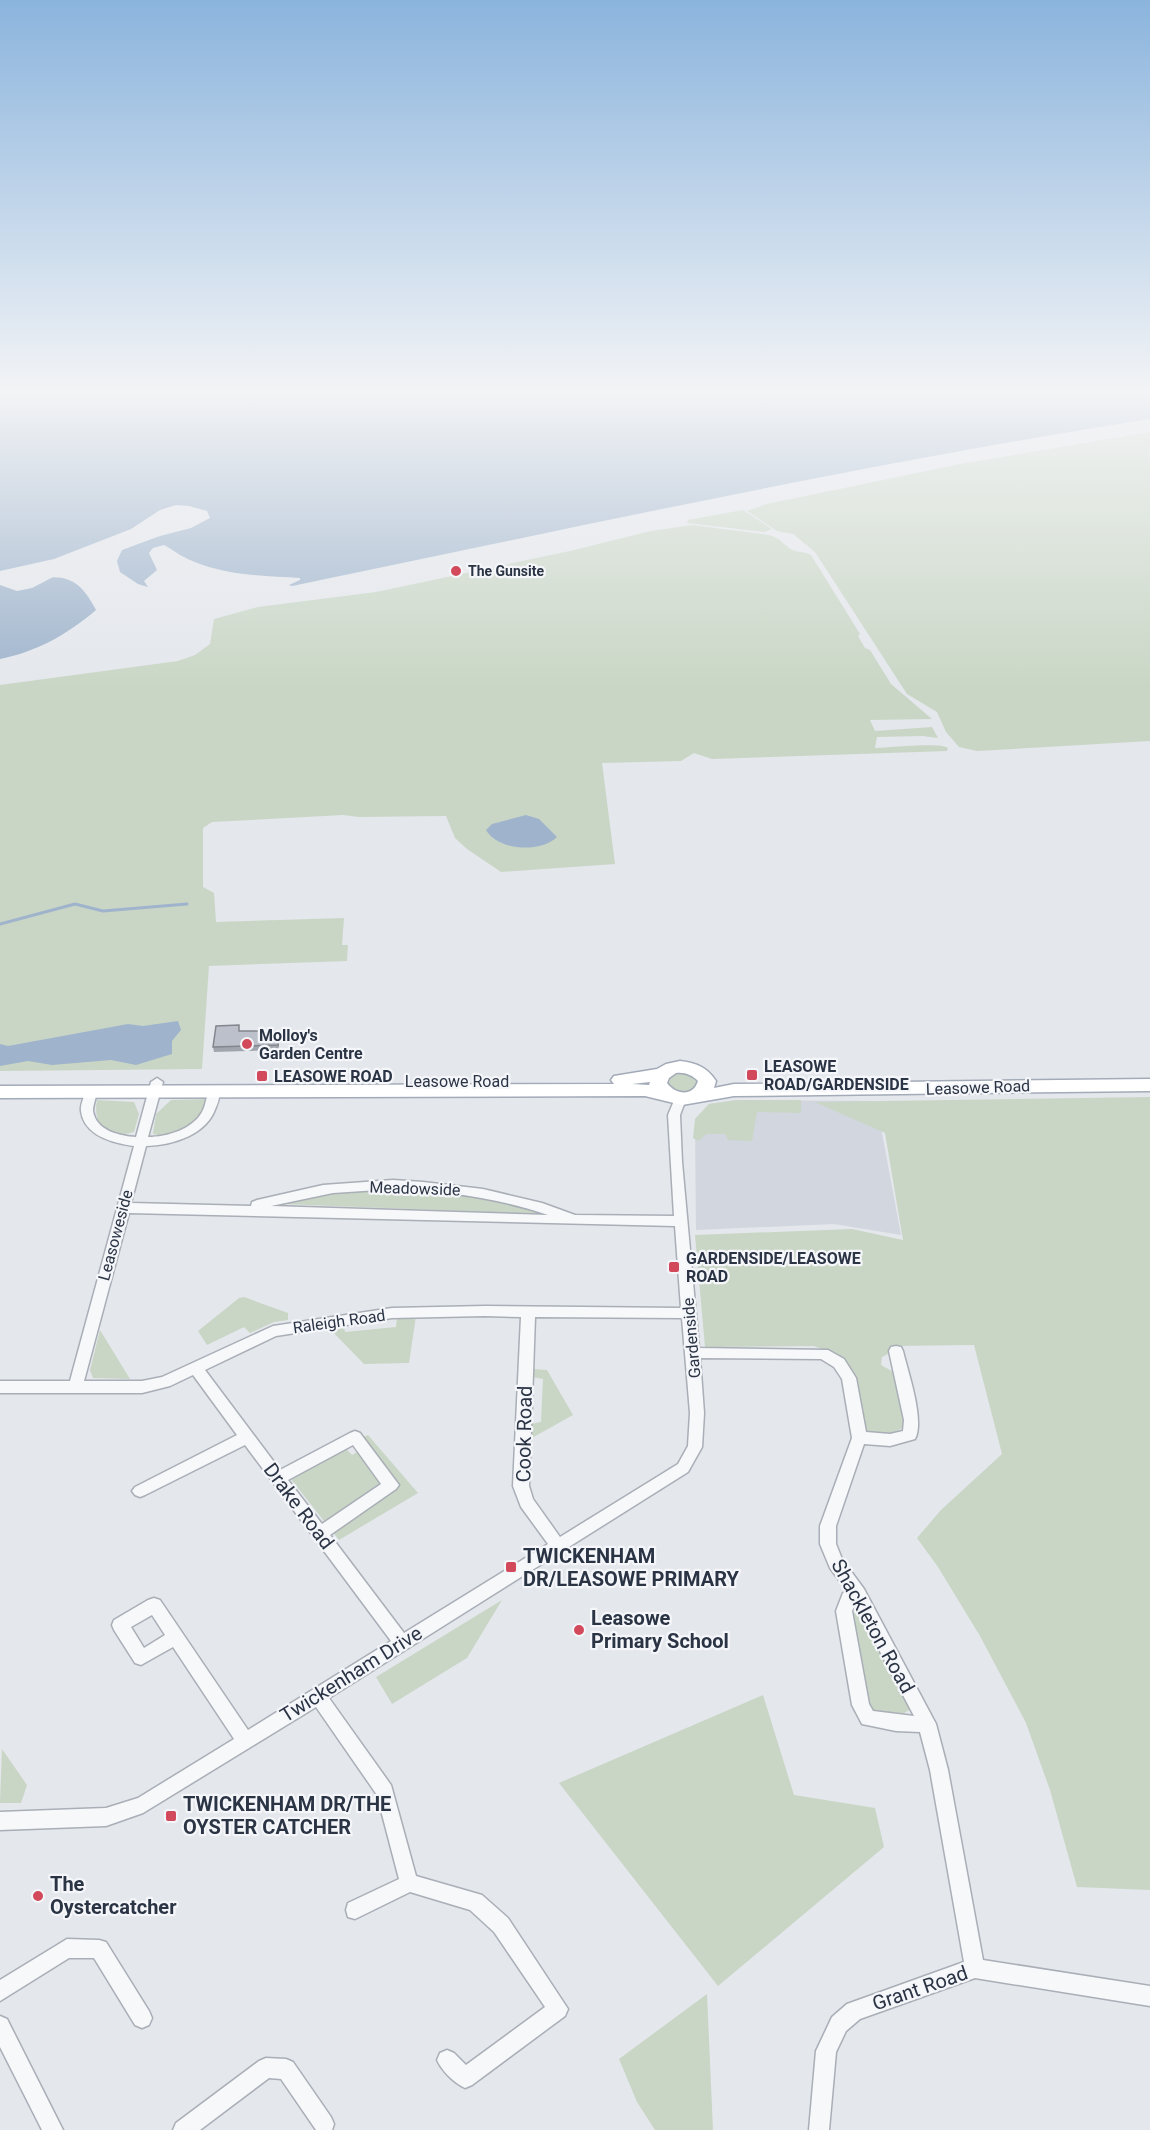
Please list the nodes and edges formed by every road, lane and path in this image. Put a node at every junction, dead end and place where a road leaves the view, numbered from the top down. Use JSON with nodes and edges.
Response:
{"nodes":[{"id":1,"x":701,"y":1073,"type":"junction"},
{"id":2,"x":661,"y":1074,"type":"junction"},
{"id":3,"x":1150,"y":1074,"type":"edge"},
{"id":4,"x":0,"y":1082,"type":"edge"},
{"id":5,"x":1150,"y":1085,"type":"edge"},
{"id":6,"x":155,"y":1087,"type":"junction"},
{"id":7,"x":0,"y":1092,"type":"edge"},
{"id":8,"x":91,"y":1092,"type":"junction"},
{"id":9,"x":214,"y":1092,"type":"junction"},
{"id":10,"x":699,"y":1095,"type":"junction"},
{"id":11,"x":672,"y":1096,"type":"junction"},
{"id":12,"x":140,"y":1142,"type":"junction"},
{"id":13,"x":122,"y":1208,"type":"junction"},
{"id":14,"x":245,"y":1209,"type":"junction"},
{"id":15,"x":582,"y":1221,"type":"junction"},
{"id":16,"x":682,"y":1221,"type":"junction"},
{"id":17,"x":528,"y":1311,"type":"junction"},
{"id":18,"x":689,"y":1313,"type":"junction"},
{"id":19,"x":896,"y":1351,"type":"dead end"},
{"id":20,"x":693,"y":1353,"type":"junction"},
{"id":21,"x":196,"y":1369,"type":"junction"},
{"id":22,"x":0,"y":1387,"type":"edge"},
{"id":23,"x":75,"y":1388,"type":"junction"},
{"id":24,"x":247,"y":1437,"type":"junction"},
{"id":25,"x":859,"y":1438,"type":"junction"},
{"id":26,"x":682,"y":1468,"type":"joint"},
{"id":27,"x":278,"y":1479,"type":"junction"},
{"id":28,"x":140,"y":1491,"type":"dead end"},
{"id":29,"x":320,"y":1534,"type":"junction"},
{"id":30,"x":558,"y":1546,"type":"junction"},
{"id":31,"x":858,"y":1594,"type":"junction"},
{"id":32,"x":176,"y":1637,"type":"dead end"},
{"id":33,"x":402,"y":1643,"type":"junction"},
{"id":34,"x":318,"y":1696,"type":"junction"},
{"id":35,"x":927,"y":1724,"type":"junction"},
{"id":36,"x":245,"y":1740,"type":"junction"},
{"id":37,"x":0,"y":1821,"type":"edge"},
{"id":38,"x":409,"y":1883,"type":"junction"},
{"id":39,"x":355,"y":1910,"type":"dead end"},
{"id":40,"x":975,"y":1968,"type":"junction"},
{"id":41,"x":0,"y":1991,"type":"edge"},
{"id":42,"x":1150,"y":1996,"type":"edge"},
{"id":43,"x":142,"y":2018,"type":"dead end"},
{"id":44,"x":0,"y":2026,"type":"edge"},
{"id":45,"x":447,"y":2060,"type":"dead end"},
{"id":46,"x":324,"y":2124,"type":"dead end"},
{"id":47,"x":53,"y":2130,"type":"edge"},
{"id":48,"x":183,"y":2130,"type":"edge"},
{"id":49,"x":819,"y":2130,"type":"edge"}],
"edges":[{"from":1,"to":2,"type":"main road"},
{"from":1,"to":3,"type":"main road","name":"Leasowe Road"},
{"from":1,"to":10,"type":"main road"},
{"from":2,"to":6,"type":"main road","name":"Leasowe Road"},
{"from":2,"to":11,"type":"main road"},
{"from":4,"to":6,"type":"main road","name":"Leasowe Road"},
{"from":5,"to":10,"type":"main road","name":"Leasowe Road"},
{"from":6,"to":8,"type":"main road","name":"Leasowe Road"},
{"from":6,"to":9,"type":"main road","name":"Leasowe Road"},
{"from":6,"to":12,"type":"street","name":"Leasoweside"},
{"from":7,"to":8,"type":"main road","name":"Leasowe Road"},
{"from":8,"to":12,"type":"street"},
{"from":9,"to":11,"type":"main road","name":"Leasowe Road"},
{"from":9,"to":12,"type":"street"},
{"from":10,"to":11,"type":"main road"},
{"from":11,"to":16,"type":"street","name":"Gardenside"},
{"from":12,"to":13,"type":"street","name":"Leasoweside"},
{"from":13,"to":14,"type":"street","name":"Meadowside"},
{"from":13,"to":23,"type":"street","name":"Leasoweside"},
{"from":14,"to":15,"type":"street","name":"Meadowside"},
{"from":14,"to":15,"type":"street","name":"Meadowside"},
{"from":15,"to":16,"type":"street","name":"Meadowside"},
{"from":16,"to":18,"type":"street","name":"Gardenside"},
{"from":17,"to":18,"type":"street","name":"Raleigh Road"},
{"from":17,"to":21,"type":"street","name":"Raleigh Road"},
{"from":17,"to":30,"type":"street","name":"Cook Road"},
{"from":18,"to":20,"type":"street","name":"Gardenside"},
{"from":19,"to":25,"type":"street"},
{"from":20,"to":25,"type":"street","name":"Shackleton Road"},
{"from":20,"to":26,"type":"street","name":"Gardenside"},
{"from":21,"to":23,"type":"street","name":"Raleigh Road"},
{"from":21,"to":24,"type":"street","name":"Drake Road"},
{"from":22,"to":23,"type":"street","name":"Raleigh Road"},
{"from":24,"to":27,"type":"street","name":"Drake Road"},
{"from":24,"to":28,"type":"street"},
{"from":25,"to":31,"type":"street","name":"Shackleton Road"},
{"from":26,"to":30,"type":"street","name":"Twickenham Drive"},
{"from":27,"to":29,"type":"street","name":"Drake Road"},
{"from":27,"to":29,"type":"street"},
{"from":29,"to":33,"type":"street","name":"Drake Road"},
{"from":30,"to":33,"type":"street","name":"Twickenham Drive"},
{"from":31,"to":35,"type":"street","name":"Shackleton Road"},
{"from":31,"to":35,"type":"street"},
{"from":32,"to":36,"type":"street"},
{"from":33,"to":34,"type":"street","name":"Twickenham Drive"},
{"from":34,"to":36,"type":"street","name":"Twickenham Drive"},
{"from":34,"to":38,"type":"street"},
{"from":35,"to":40,"type":"street","name":"Shackleton Road"},
{"from":36,"to":37,"type":"street","name":"Twickenham Drive"},
{"from":38,"to":39,"type":"street"},
{"from":38,"to":45,"type":"street"},
{"from":40,"to":42,"type":"street","name":"Grant Road"},
{"from":40,"to":49,"type":"street","name":"Grant Road"},
{"from":41,"to":43,"type":"street"},
{"from":44,"to":47,"type":"street"},
{"from":46,"to":48,"type":"street"}]}
